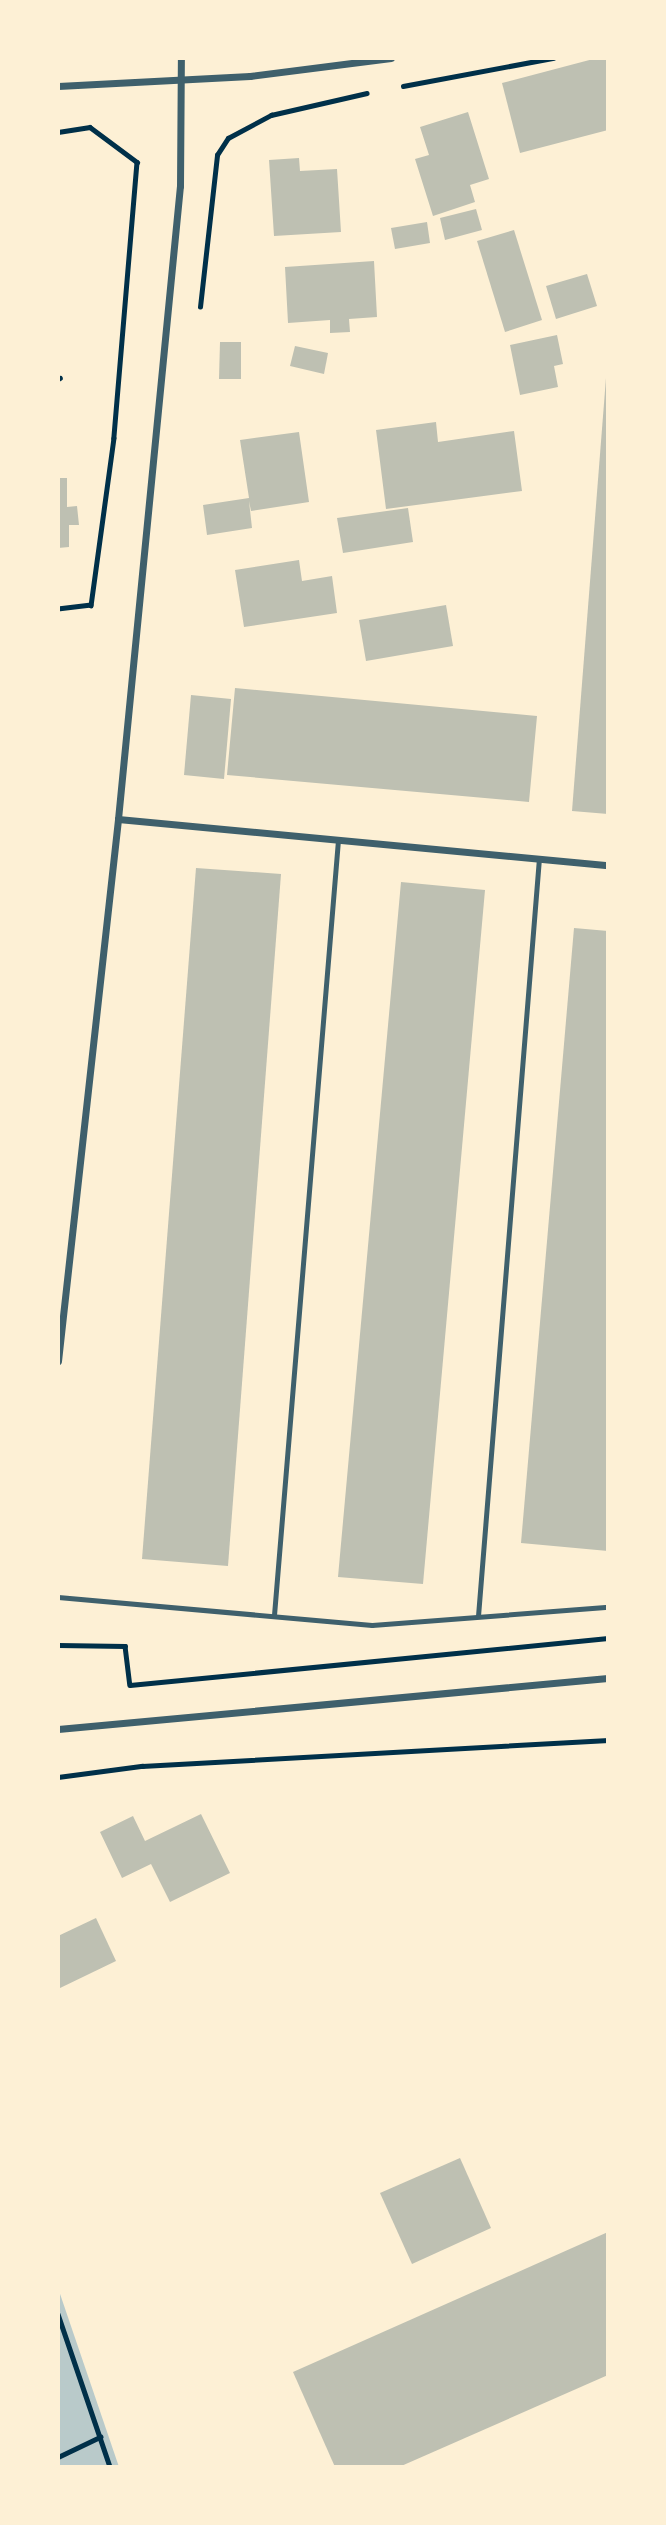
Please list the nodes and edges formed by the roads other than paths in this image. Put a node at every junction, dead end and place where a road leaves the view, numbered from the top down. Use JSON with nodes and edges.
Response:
{"nodes":[{"id":1,"x":181,"y":58,"type":"edge"},
{"id":2,"x":391,"y":58,"type":"edge"},
{"id":3,"x":181,"y":78,"type":"junction"},
{"id":4,"x":58,"y":86,"type":"edge"},
{"id":5,"x":118,"y":819,"type":"junction"},
{"id":6,"x":338,"y":840,"type":"junction"},
{"id":7,"x":539,"y":858,"type":"junction"},
{"id":8,"x":608,"y":865,"type":"edge"},
{"id":9,"x":58,"y":1361,"type":"edge"},
{"id":10,"x":58,"y":1597,"type":"edge"},
{"id":11,"x":608,"y":1607,"type":"edge"},
{"id":12,"x":274,"y":1615,"type":"junction"},
{"id":13,"x":478,"y":1616,"type":"junction"},
{"id":14,"x":608,"y":1678,"type":"edge"},
{"id":15,"x":58,"y":1729,"type":"edge"}],
"edges":[{"from":1,"to":3,"type":"street"},
{"from":2,"to":3,"type":"street"},
{"from":3,"to":4,"type":"street"},
{"from":3,"to":5,"type":"street"},
{"from":5,"to":6,"type":"street"},
{"from":5,"to":9,"type":"street"},
{"from":6,"to":7,"type":"street"},
{"from":6,"to":12,"type":"lane"},
{"from":7,"to":8,"type":"street"},
{"from":7,"to":13,"type":"lane"},
{"from":10,"to":12,"type":"lane"},
{"from":11,"to":13,"type":"lane"},
{"from":12,"to":13,"type":"lane"},
{"from":14,"to":15,"type":"street"}]}
